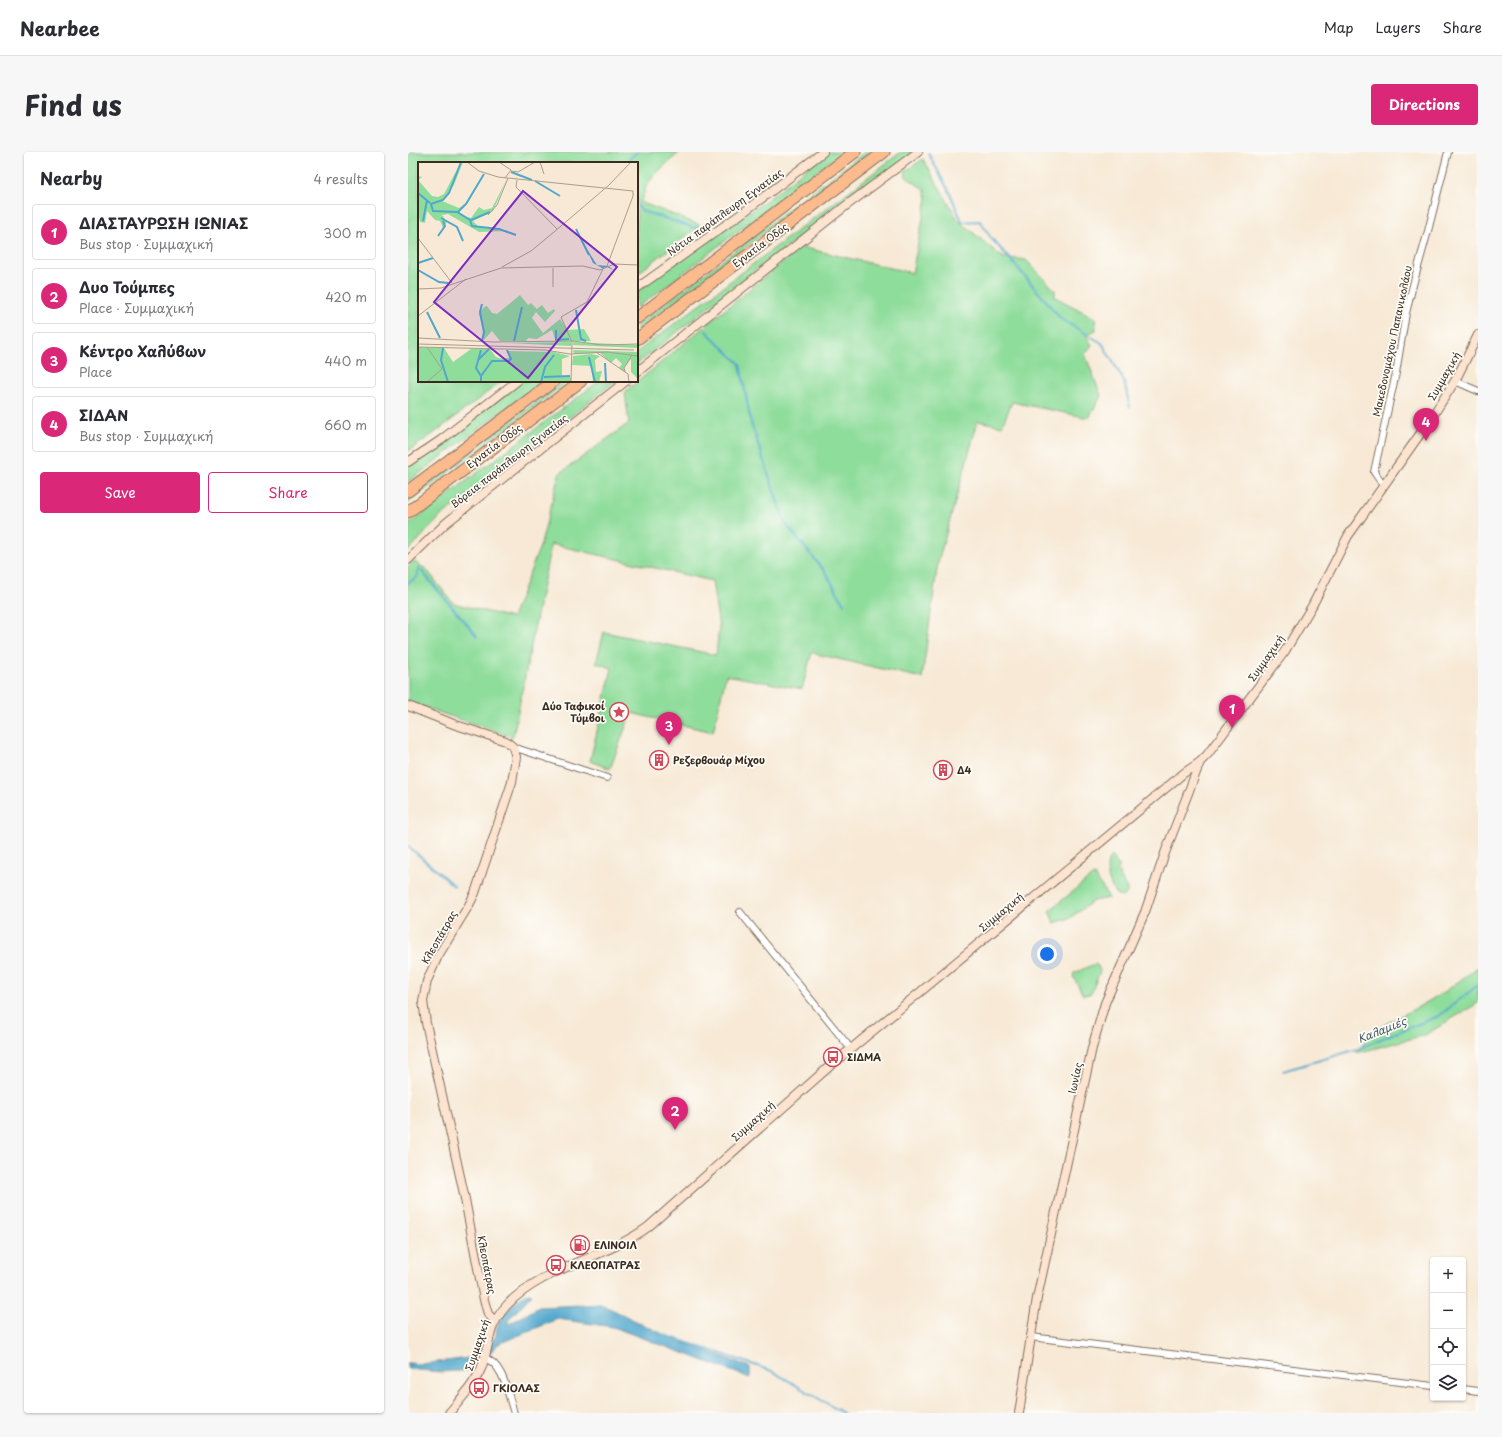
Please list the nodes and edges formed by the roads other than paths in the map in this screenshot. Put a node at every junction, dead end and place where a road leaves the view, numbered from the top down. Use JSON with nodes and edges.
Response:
{"nodes":[{"id":1,"x":823,"y":152,"type":"edge"},
{"id":2,"x":855,"y":152,"type":"edge"},
{"id":3,"x":884,"y":152,"type":"edge"},
{"id":4,"x":918,"y":152,"type":"edge"},
{"id":5,"x":1448,"y":152,"type":"edge"},
{"id":6,"x":638,"y":287,"type":"edge"},
{"id":7,"x":638,"y":317,"type":"edge"},
{"id":8,"x":1478,"y":335,"type":"edge"},
{"id":9,"x":638,"y":337,"type":"edge"},
{"id":10,"x":638,"y":371,"type":"edge"},
{"id":11,"x":1454,"y":381,"type":"junction"},
{"id":12,"x":516,"y":382,"type":"edge"},
{"id":13,"x":553,"y":382,"type":"edge"},
{"id":14,"x":580,"y":382,"type":"edge"},
{"id":15,"x":625,"y":382,"type":"edge"},
{"id":16,"x":1478,"y":391,"type":"edge"},
{"id":17,"x":408,"y":462,"type":"edge"},
{"id":18,"x":1383,"y":485,"type":"junction"},
{"id":19,"x":408,"y":491,"type":"edge"},
{"id":20,"x":408,"y":512,"type":"edge"},
{"id":21,"x":408,"y":560,"type":"edge"},
{"id":22,"x":408,"y":706,"type":"edge"},
{"id":23,"x":513,"y":748,"type":"junction"},
{"id":24,"x":1200,"y":762,"type":"junction"},
{"id":25,"x":1184,"y":773,"type":"junction"},
{"id":26,"x":607,"y":778,"type":"dead end"},
{"id":27,"x":1193,"y":782,"type":"junction"},
{"id":28,"x":740,"y":912,"type":"dead end"},
{"id":29,"x":850,"y":1049,"type":"junction"},
{"id":30,"x":495,"y":1321,"type":"junction"},
{"id":31,"x":1031,"y":1337,"type":"junction"},
{"id":32,"x":484,"y":1358,"type":"junction"},
{"id":33,"x":1430,"y":1386,"type":"edge"},
{"id":34,"x":1466,"y":1389,"type":"edge"},
{"id":35,"x":1478,"y":1391,"type":"edge"},
{"id":36,"x":448,"y":1413,"type":"edge"},
{"id":37,"x":514,"y":1413,"type":"edge"},
{"id":38,"x":1019,"y":1413,"type":"edge"}],
"edges":[{"from":1,"to":6,"type":"street","name":"Νότια παράπλευρη Εγνατίας"},
{"from":2,"to":7,"type":"highway","name":"Εγνατία Οδός"},
{"from":3,"to":9,"type":"highway","name":"Εγνατία Οδός"},
{"from":4,"to":10,"type":"street"},
{"from":5,"to":18,"type":"street","name":"Μακεδονομάχου Παπανικολάου"},
{"from":8,"to":11,"type":"street","name":"Συμμαχική"},
{"from":11,"to":16,"type":"street"},
{"from":11,"to":18,"type":"street","name":"Συμμαχική"},
{"from":12,"to":17,"type":"street"},
{"from":13,"to":19,"type":"highway","name":"Εγνατία Οδός"},
{"from":14,"to":20,"type":"highway","name":"Εγνατία Οδός"},
{"from":15,"to":21,"type":"street","name":"Βόρεια παράπλευρη Εγνατίας"},
{"from":18,"to":24,"type":"street","name":"Συμμαχική"},
{"from":22,"to":23,"type":"street"},
{"from":23,"to":26,"type":"street"},
{"from":23,"to":30,"type":"street","name":"Κλεοπάτρας"},
{"from":24,"to":25,"type":"street","name":"Συμμαχική"},
{"from":24,"to":27,"type":"street","name":"Ιωνίας"},
{"from":25,"to":27,"type":"street"},
{"from":25,"to":29,"type":"street","name":"Συμμαχική"},
{"from":27,"to":31,"type":"street","name":"Ιωνίας"},
{"from":28,"to":29,"type":"street"},
{"from":29,"to":30,"type":"street","name":"Συμμαχική"},
{"from":30,"to":32,"type":"street","name":"Συμμαχική"},
{"from":31,"to":33,"type":"street"},
{"from":31,"to":38,"type":"street","name":"Ιωνίας"},
{"from":32,"to":36,"type":"street","name":"Συμμαχική"},
{"from":32,"to":37,"type":"street"},
{"from":34,"to":35,"type":"street"}]}
